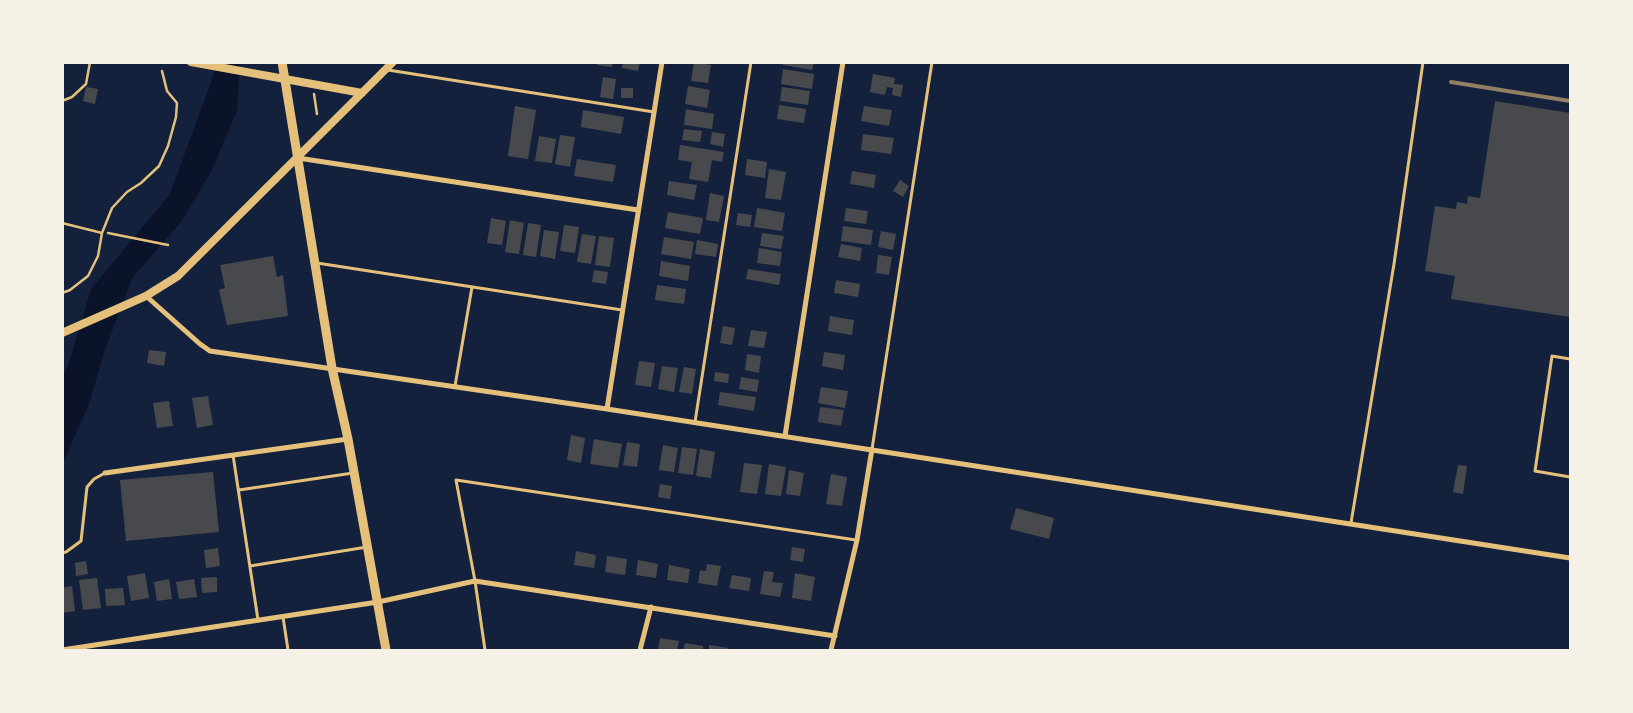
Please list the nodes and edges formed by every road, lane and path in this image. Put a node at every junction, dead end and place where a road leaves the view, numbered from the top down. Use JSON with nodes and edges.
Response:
{"nodes":[{"id":1,"x":90,"y":62,"type":"edge"},
{"id":2,"x":191,"y":62,"type":"edge"},
{"id":3,"x":282,"y":62,"type":"edge"},
{"id":4,"x":393,"y":62,"type":"edge"},
{"id":5,"x":662,"y":62,"type":"edge"},
{"id":6,"x":751,"y":62,"type":"edge"},
{"id":7,"x":843,"y":62,"type":"edge"},
{"id":8,"x":932,"y":62,"type":"edge"},
{"id":9,"x":1423,"y":62,"type":"edge"},
{"id":10,"x":386,"y":70,"type":"junction"},
{"id":11,"x":162,"y":71,"type":"dead end"},
{"id":12,"x":285,"y":80,"type":"junction"},
{"id":13,"x":314,"y":92,"type":"dead end"},
{"id":14,"x":362,"y":94,"type":"junction"},
{"id":15,"x":62,"y":101,"type":"edge"},
{"id":16,"x":654,"y":112,"type":"junction"},
{"id":17,"x":317,"y":114,"type":"dead end"},
{"id":18,"x":298,"y":158,"type":"junction"},
{"id":19,"x":638,"y":210,"type":"junction"},
{"id":20,"x":62,"y":223,"type":"edge"},
{"id":21,"x":102,"y":233,"type":"junction"},
{"id":22,"x":108,"y":233,"type":"dead end"},
{"id":23,"x":168,"y":245,"type":"dead end"},
{"id":24,"x":315,"y":263,"type":"junction"},
{"id":25,"x":472,"y":288,"type":"junction"},
{"id":26,"x":62,"y":293,"type":"edge"},
{"id":27,"x":146,"y":296,"type":"junction"},
{"id":28,"x":622,"y":310,"type":"junction"},
{"id":29,"x":62,"y":333,"type":"edge"},
{"id":30,"x":1570,"y":359,"type":"edge"},
{"id":31,"x":332,"y":368,"type":"junction"},
{"id":32,"x":455,"y":386,"type":"junction"},
{"id":33,"x":607,"y":408,"type":"junction"},
{"id":34,"x":695,"y":422,"type":"junction"},
{"id":35,"x":785,"y":436,"type":"junction"},
{"id":36,"x":348,"y":439,"type":"junction"},
{"id":37,"x":872,"y":449,"type":"junction"},
{"id":38,"x":233,"y":455,"type":"junction"},
{"id":39,"x":105,"y":473,"type":"joint"},
{"id":40,"x":354,"y":473,"type":"junction"},
{"id":41,"x":1570,"y":477,"type":"edge"},
{"id":42,"x":239,"y":490,"type":"junction"},
{"id":43,"x":1351,"y":523,"type":"junction"},
{"id":44,"x":857,"y":540,"type":"junction"},
{"id":45,"x":368,"y":547,"type":"junction"},
{"id":46,"x":62,"y":553,"type":"edge"},
{"id":47,"x":1570,"y":558,"type":"edge"},
{"id":48,"x":250,"y":566,"type":"junction"},
{"id":49,"x":475,"y":582,"type":"junction"},
{"id":50,"x":378,"y":602,"type":"junction"},
{"id":51,"x":651,"y":607,"type":"junction"},
{"id":52,"x":282,"y":616,"type":"junction"},
{"id":53,"x":258,"y":620,"type":"junction"},
{"id":54,"x":835,"y":636,"type":"junction"},
{"id":55,"x":62,"y":650,"type":"edge"},
{"id":56,"x":288,"y":650,"type":"edge"},
{"id":57,"x":386,"y":650,"type":"edge"},
{"id":58,"x":485,"y":650,"type":"edge"},
{"id":59,"x":640,"y":650,"type":"edge"},
{"id":60,"x":831,"y":650,"type":"edge"}],
"edges":[{"from":1,"to":15,"type":"path"},
{"from":2,"to":12,"type":"street"},
{"from":3,"to":12,"type":"main road"},
{"from":4,"to":10,"type":"street"},
{"from":5,"to":16,"type":"street"},
{"from":6,"to":34,"type":"lane"},
{"from":7,"to":35,"type":"street"},
{"from":8,"to":37,"type":"lane"},
{"from":9,"to":43,"type":"lane"},
{"from":10,"to":14,"type":"street"},
{"from":10,"to":16,"type":"lane"},
{"from":11,"to":21,"type":"path"},
{"from":12,"to":14,"type":"street"},
{"from":12,"to":18,"type":"main road"},
{"from":13,"to":17,"type":"path"},
{"from":14,"to":18,"type":"street"},
{"from":16,"to":19,"type":"street"},
{"from":18,"to":19,"type":"street"},
{"from":18,"to":24,"type":"main road"},
{"from":18,"to":27,"type":"street"},
{"from":19,"to":28,"type":"street"},
{"from":20,"to":21,"type":"path"},
{"from":21,"to":26,"type":"path"},
{"from":22,"to":23,"type":"path"},
{"from":24,"to":25,"type":"lane"},
{"from":24,"to":31,"type":"main road"},
{"from":25,"to":28,"type":"lane"},
{"from":25,"to":32,"type":"lane"},
{"from":27,"to":29,"type":"street"},
{"from":27,"to":31,"type":"street"},
{"from":28,"to":33,"type":"street"},
{"from":30,"to":41,"type":"lane"},
{"from":31,"to":32,"type":"street"},
{"from":31,"to":36,"type":"main road"},
{"from":32,"to":33,"type":"street"},
{"from":33,"to":34,"type":"street"},
{"from":34,"to":35,"type":"street"},
{"from":35,"to":37,"type":"street"},
{"from":36,"to":38,"type":"street"},
{"from":36,"to":40,"type":"main road"},
{"from":37,"to":43,"type":"street"},
{"from":37,"to":44,"type":"street"},
{"from":38,"to":39,"type":"street"},
{"from":38,"to":42,"type":"lane"},
{"from":39,"to":46,"type":"lane"},
{"from":40,"to":42,"type":"lane"},
{"from":40,"to":45,"type":"main road"},
{"from":42,"to":48,"type":"lane"},
{"from":43,"to":47,"type":"street"},
{"from":44,"to":49,"type":"lane"},
{"from":44,"to":54,"type":"street"},
{"from":45,"to":48,"type":"lane"},
{"from":45,"to":50,"type":"main road"},
{"from":48,"to":53,"type":"lane"},
{"from":49,"to":50,"type":"street"},
{"from":49,"to":51,"type":"street"},
{"from":49,"to":58,"type":"lane"},
{"from":50,"to":52,"type":"street"},
{"from":50,"to":57,"type":"main road"},
{"from":51,"to":54,"type":"street"},
{"from":51,"to":59,"type":"street"},
{"from":52,"to":53,"type":"street"},
{"from":52,"to":56,"type":"lane"},
{"from":53,"to":55,"type":"street"},
{"from":54,"to":60,"type":"street"}]}
